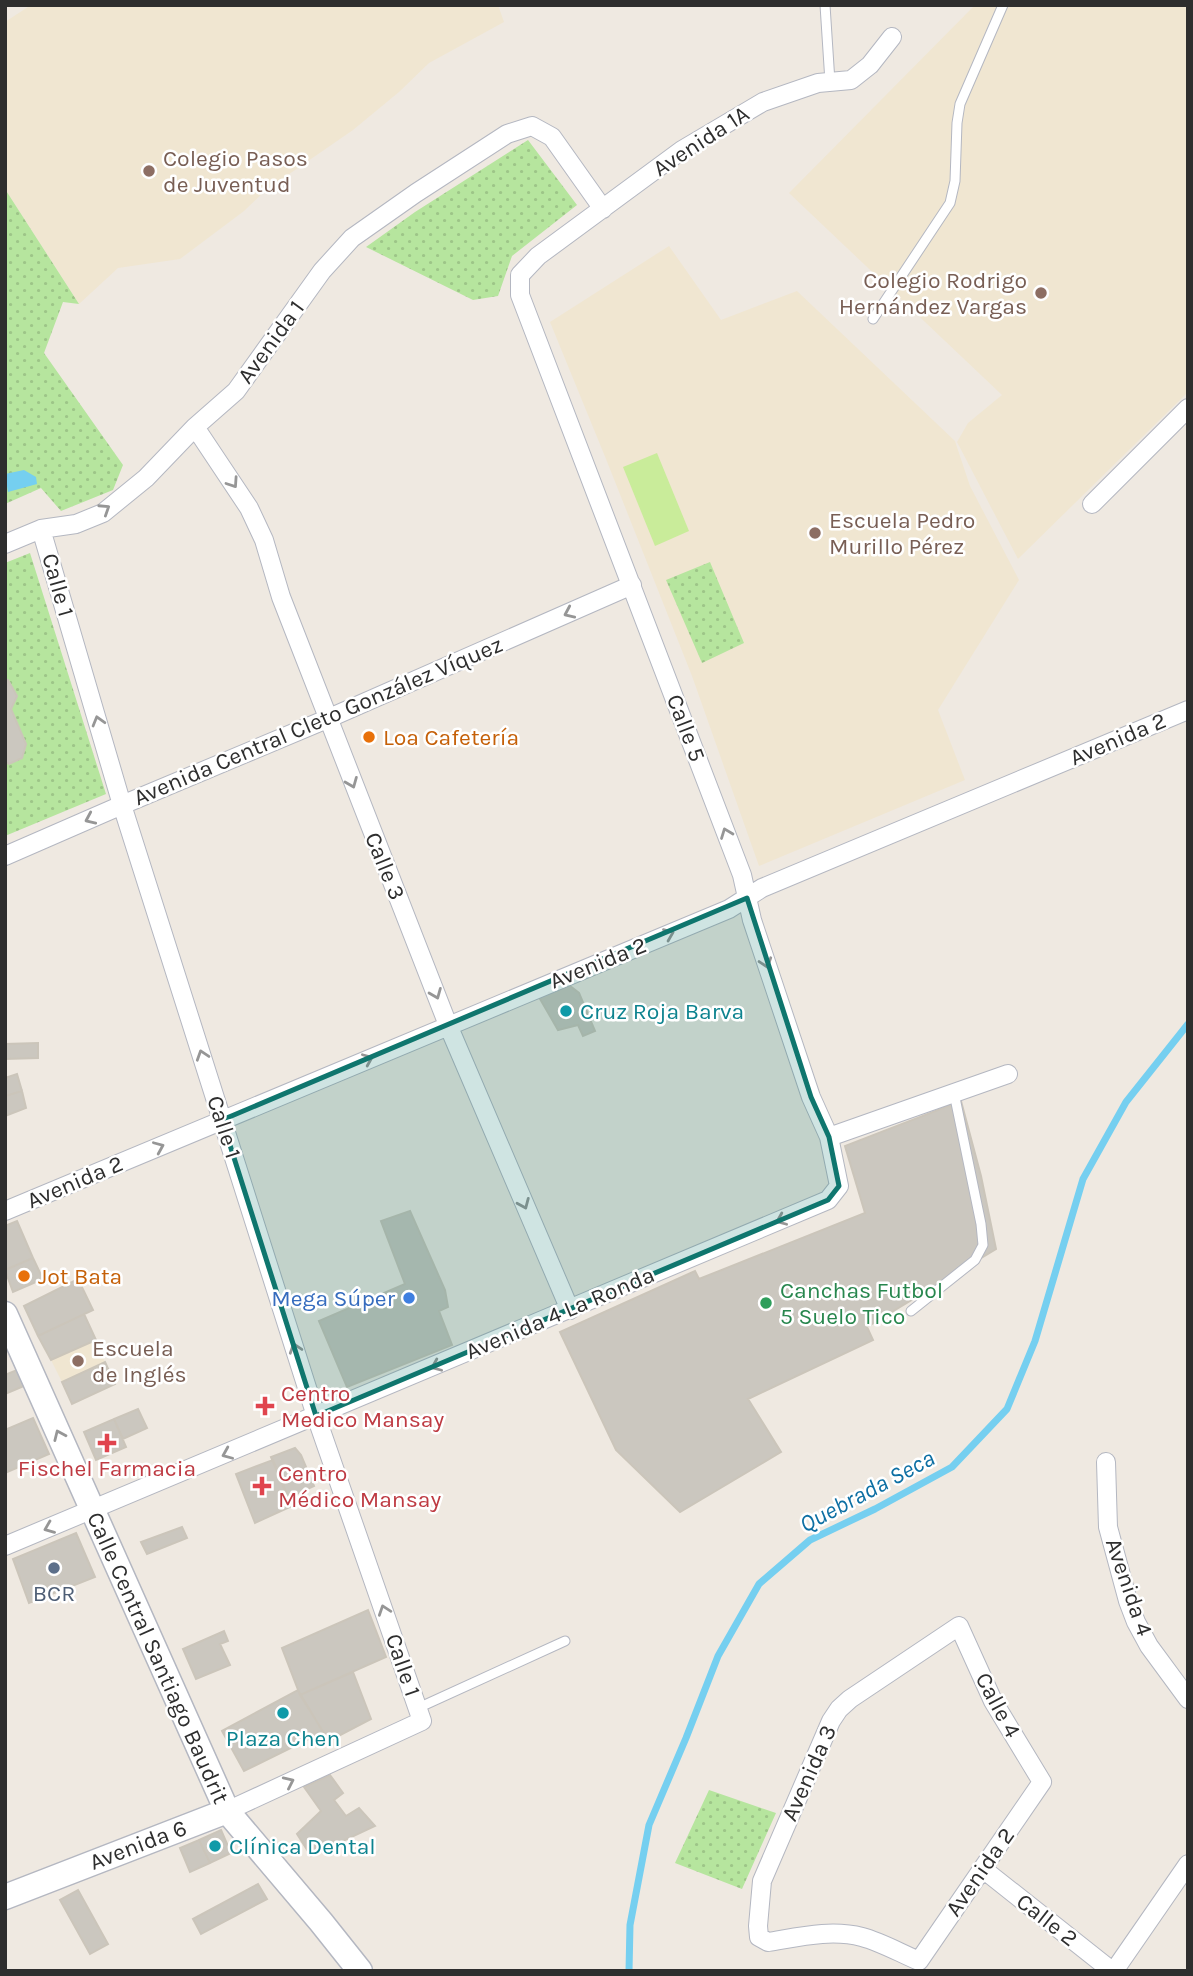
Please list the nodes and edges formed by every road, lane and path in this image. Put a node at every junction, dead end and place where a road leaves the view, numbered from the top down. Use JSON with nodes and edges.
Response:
{"nodes":[{"id":1,"x":825,"y":5,"type":"edge"},
{"id":2,"x":1003,"y":5,"type":"edge"},
{"id":3,"x":892,"y":37,"type":"dead end"},
{"id":4,"x":830,"y":82,"type":"junction"},
{"id":5,"x":603,"y":209,"type":"junction"},
{"id":6,"x":520,"y":275,"type":"joint"},
{"id":7,"x":873,"y":319,"type":"dead end"},
{"id":8,"x":1188,"y":408,"type":"edge"},
{"id":9,"x":195,"y":427,"type":"junction"},
{"id":10,"x":1092,"y":504,"type":"dead end"},
{"id":11,"x":41,"y":529,"type":"junction"},
{"id":12,"x":5,"y":544,"type":"edge"},
{"id":13,"x":632,"y":585,"type":"junction"},
{"id":14,"x":1188,"y":710,"type":"edge"},
{"id":15,"x":327,"y":719,"type":"junction"},
{"id":16,"x":122,"y":805,"type":"junction"},
{"id":17,"x":5,"y":856,"type":"edge"},
{"id":18,"x":747,"y":898,"type":"junction"},
{"id":19,"x":448,"y":1025,"type":"junction"},
{"id":20,"x":1008,"y":1074,"type":"dead end"},
{"id":21,"x":954,"y":1093,"type":"junction"},
{"id":22,"x":222,"y":1120,"type":"junction"},
{"id":23,"x":829,"y":1137,"type":"junction"},
{"id":24,"x":839,"y":1186,"type":"joint"},
{"id":25,"x":5,"y":1211,"type":"edge"},
{"id":26,"x":569,"y":1310,"type":"junction"},
{"id":27,"x":911,"y":1311,"type":"dead end"},
{"id":28,"x":5,"y":1314,"type":"edge"},
{"id":29,"x":316,"y":1416,"type":"junction"},
{"id":30,"x":1106,"y":1462,"type":"dead end"},
{"id":31,"x":92,"y":1510,"type":"junction"},
{"id":32,"x":5,"y":1546,"type":"edge"},
{"id":33,"x":959,"y":1626,"type":"joint"},
{"id":34,"x":565,"y":1641,"type":"dead end"},
{"id":35,"x":1188,"y":1699,"type":"edge"},
{"id":36,"x":420,"y":1715,"type":"junction"},
{"id":37,"x":1042,"y":1782,"type":"joint"},
{"id":38,"x":227,"y":1811,"type":"junction"},
{"id":39,"x":1188,"y":1864,"type":"edge"},
{"id":40,"x":983,"y":1869,"type":"junction"},
{"id":41,"x":5,"y":1897,"type":"edge"},
{"id":42,"x":919,"y":1961,"type":"joint"},
{"id":43,"x":360,"y":1971,"type":"edge"},
{"id":44,"x":1113,"y":1971,"type":"edge"}],
"edges":[{"from":1,"to":4,"type":"lane"},
{"from":2,"to":7,"type":"lane"},
{"from":3,"to":4,"type":"street","name":"Avenida 1A"},
{"from":4,"to":5,"type":"street","name":"Avenida 1A"},
{"from":5,"to":6,"type":"street","name":"Avenida 1A"},
{"from":5,"to":9,"type":"street","name":"Avenida 1"},
{"from":6,"to":13,"type":"street","name":"Calle 5"},
{"from":8,"to":10,"type":"street"},
{"from":11,"to":9,"type":"street","name":"Avenida 1","one_way":true},
{"from":9,"to":15,"type":"street","name":"Calle 3","one_way":true},
{"from":11,"to":12,"type":"street","name":"Avenida 1"},
{"from":16,"to":11,"type":"street","name":"Calle 1","one_way":true},
{"from":13,"to":15,"type":"street","name":"Avenida Central Cleto González Víquez","one_way":true},
{"from":18,"to":13,"type":"street","name":"Calle 5","one_way":true},
{"from":14,"to":18,"type":"street","name":"Avenida 2"},
{"from":15,"to":16,"type":"street","name":"Avenida Central Cleto González Víquez"},
{"from":15,"to":19,"type":"street","name":"Calle 3","one_way":true},
{"from":16,"to":17,"type":"street","name":"Avenida Central Cleto González Víquez","one_way":true},
{"from":22,"to":16,"type":"street","name":"Calle 1","one_way":true},
{"from":19,"to":18,"type":"street","name":"Avenida 2","one_way":true},
{"from":18,"to":23,"type":"street","name":"Calle 5","one_way":true},
{"from":22,"to":19,"type":"street","name":"Avenida 2","one_way":true},
{"from":19,"to":26,"type":"street","name":"Calle 3","one_way":true},
{"from":20,"to":21,"type":"street"},
{"from":21,"to":23,"type":"street"},
{"from":21,"to":27,"type":"lane"},
{"from":25,"to":22,"type":"street","name":"Avenida 2","one_way":true},
{"from":29,"to":22,"type":"street","name":"Calle 1","one_way":true},
{"from":23,"to":24,"type":"street","name":"Calle 5"},
{"from":24,"to":26,"type":"street","name":"Avenida 4 La Ronda","one_way":true},
{"from":26,"to":29,"type":"street","name":"Avenida 4 La Ronda","one_way":true},
{"from":31,"to":28,"type":"main road","name":"Calle Central Santiago Baudrit","one_way":true},
{"from":29,"to":31,"type":"street","name":"Avenida 4 La Ronda","one_way":true},
{"from":36,"to":29,"type":"street","name":"Calle 1","one_way":true},
{"from":30,"to":35,"type":"street","name":"Avenida 4"},
{"from":31,"to":32,"type":"street","name":"Avenida 4 La Ronda","one_way":true},
{"from":31,"to":38,"type":"main road","name":"Calle Central Santiago Baudrit"},
{"from":33,"to":37,"type":"street","name":"Calle 4"},
{"from":33,"to":42,"type":"street","name":"Avenida 3"},
{"from":34,"to":36,"type":"lane","name":"Avenida 6"},
{"from":38,"to":36,"type":"street","name":"Avenida 6","one_way":true},
{"from":37,"to":40,"type":"street","name":"Avenida 2"},
{"from":38,"to":41,"type":"main road","name":"Avenida 6"},
{"from":38,"to":43,"type":"main road","name":"Calle Central Santiago Baudrit"},
{"from":39,"to":44,"type":"street"},
{"from":40,"to":42,"type":"street","name":"Avenida 2"},
{"from":40,"to":44,"type":"street","name":"Calle 2"}]}
